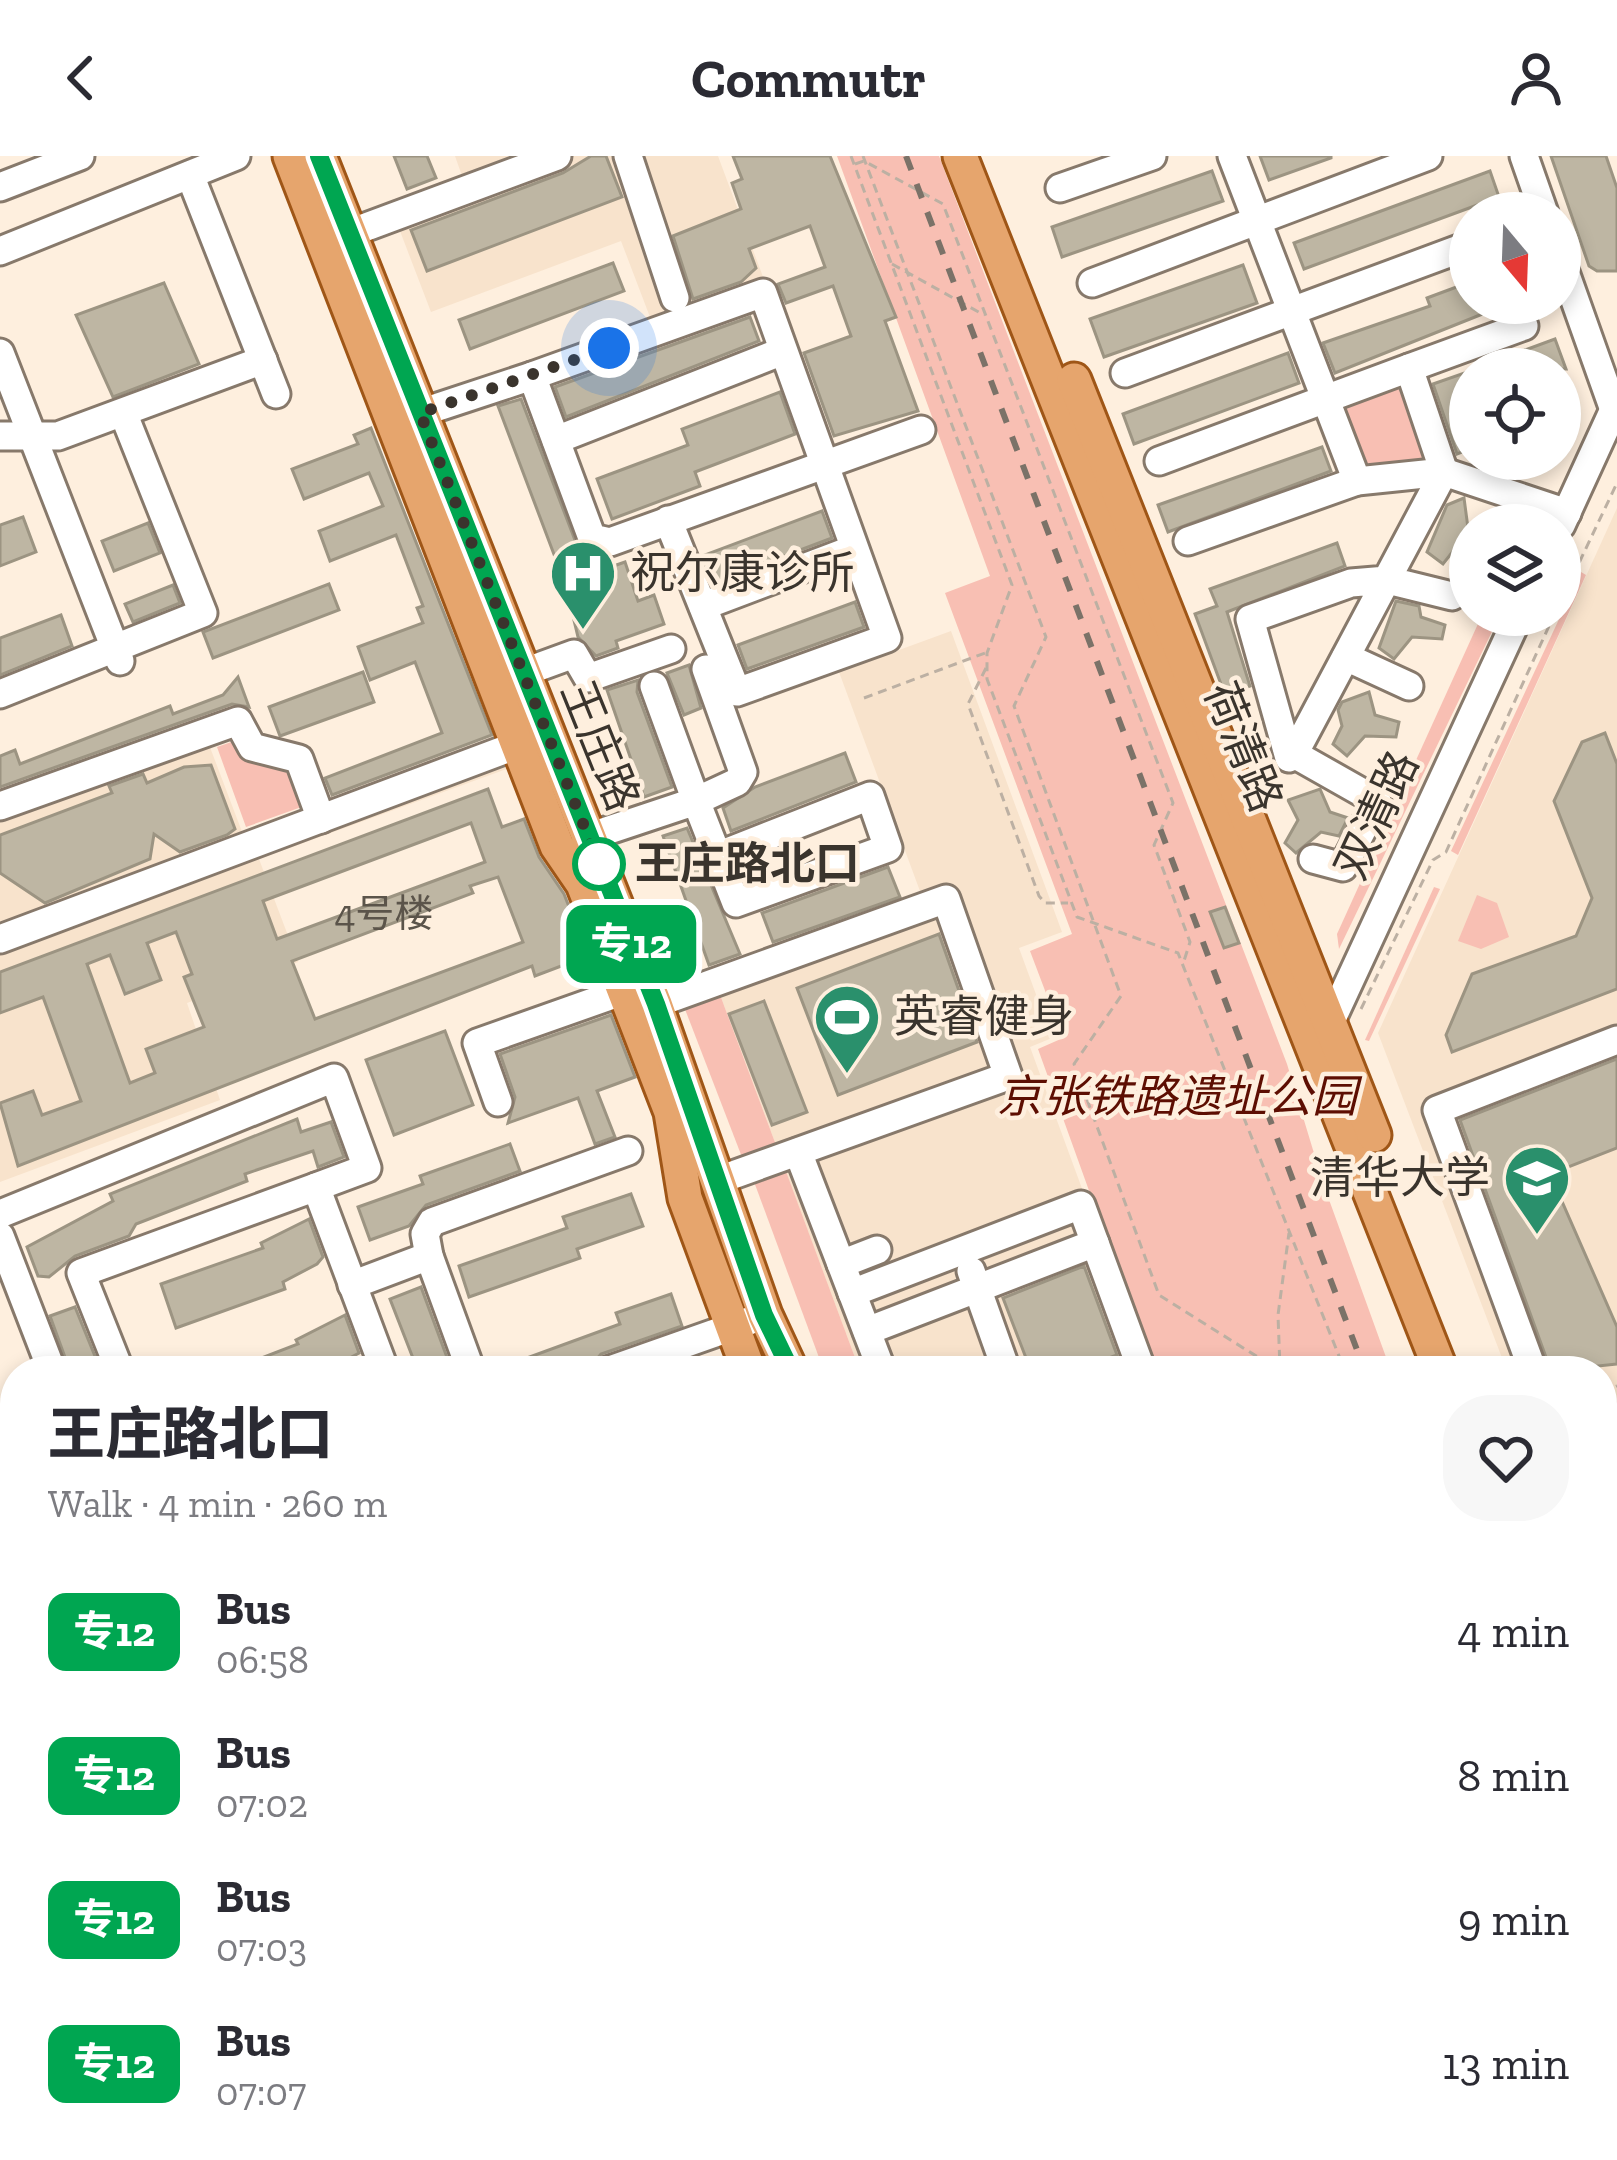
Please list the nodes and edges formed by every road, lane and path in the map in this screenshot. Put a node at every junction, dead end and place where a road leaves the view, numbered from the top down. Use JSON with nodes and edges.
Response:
{"nodes":[{"id":1,"x":80,"y":156,"type":"edge"},
{"id":2,"x":236,"y":156,"type":"edge"},
{"id":3,"x":290,"y":156,"type":"edge"},
{"id":4,"x":319,"y":156,"type":"edge"},
{"id":5,"x":557,"y":156,"type":"edge"},
{"id":6,"x":628,"y":156,"type":"edge"},
{"id":7,"x":850,"y":156,"type":"edge"},
{"id":8,"x":960,"y":156,"type":"edge"},
{"id":9,"x":984,"y":156,"type":"edge"},
{"id":10,"x":1152,"y":156,"type":"edge"},
{"id":11,"x":1232,"y":156,"type":"edge"},
{"id":12,"x":1429,"y":156,"type":"edge"},
{"id":13,"x":1524,"y":156,"type":"edge"},
{"id":14,"x":863,"y":158,"type":"edge"},
{"id":15,"x":854,"y":164,"type":"junction"},
{"id":16,"x":485,"y":168,"type":"edge"},
{"id":17,"x":190,"y":175,"type":"junction"},
{"id":18,"x":0,"y":187,"type":"edge"},
{"id":19,"x":1060,"y":188,"type":"dead end"},
{"id":20,"x":1537,"y":192,"type":"edge"},
{"id":21,"x":1257,"y":220,"type":"junction"},
{"id":22,"x":350,"y":233,"type":"junction"},
{"id":23,"x":0,"y":251,"type":"edge"},
{"id":24,"x":1449,"y":253,"type":"edge"},
{"id":25,"x":891,"y":264,"type":"junction"},
{"id":26,"x":907,"y":272,"type":"junction"},
{"id":27,"x":1091,"y":284,"type":"dead end"},
{"id":28,"x":675,"y":298,"type":"dead end"},
{"id":29,"x":1292,"y":310,"type":"junction"},
{"id":30,"x":1581,"y":315,"type":"edge"},
{"id":31,"x":988,"y":317,"type":"junction"},
{"id":32,"x":1524,"y":326,"type":"dead end"},
{"id":33,"x":1000,"y":327,"type":"dead end"},
{"id":34,"x":783,"y":351,"type":"junction"},
{"id":35,"x":0,"y":353,"type":"edge"},
{"id":36,"x":263,"y":360,"type":"junction"},
{"id":37,"x":1409,"y":368,"type":"junction"},
{"id":38,"x":1125,"y":373,"type":"dead end"},
{"id":39,"x":532,"y":376,"type":"junction"},
{"id":40,"x":276,"y":394,"type":"dead end"},
{"id":41,"x":1325,"y":398,"type":"junction"},
{"id":42,"x":1615,"y":406,"type":"edge"},
{"id":43,"x":420,"y":413,"type":"junction"},
{"id":44,"x":124,"y":415,"type":"junction"},
{"id":45,"x":921,"y":430,"type":"dead end"},
{"id":46,"x":31,"y":432,"type":"junction"},
{"id":47,"x":0,"y":436,"type":"edge"},
{"id":48,"x":556,"y":440,"type":"junction"},
{"id":49,"x":1159,"y":460,"type":"dead end"},
{"id":50,"x":823,"y":463,"type":"junction"},
{"id":51,"x":1444,"y":472,"type":"junction"},
{"id":52,"x":1357,"y":481,"type":"junction"},
{"id":53,"x":1617,"y":483,"type":"edge"},
{"id":54,"x":1523,"y":504,"type":"edge"},
{"id":55,"x":1570,"y":504,"type":"edge"},
{"id":56,"x":668,"y":520,"type":"junction"},
{"id":57,"x":1188,"y":542,"type":"dead end"},
{"id":58,"x":854,"y":549,"type":"junction"},
{"id":59,"x":1581,"y":559,"type":"edge"},
{"id":60,"x":1387,"y":580,"type":"junction"},
{"id":61,"x":1449,"y":595,"type":"edge"},
{"id":62,"x":703,"y":606,"type":"junction"},
{"id":63,"x":1510,"y":636,"type":"edge"},
{"id":64,"x":1545,"y":636,"type":"edge"},
{"id":65,"x":671,"y":649,"type":"dead end"},
{"id":66,"x":987,"y":652,"type":"junction"},
{"id":67,"x":118,"y":656,"type":"junction"},
{"id":68,"x":1346,"y":657,"type":"junction"},
{"id":69,"x":987,"y":666,"type":"junction"},
{"id":70,"x":706,"y":669,"type":"dead end"},
{"id":71,"x":522,"y":673,"type":"junction"},
{"id":72,"x":654,"y":686,"type":"dead end"},
{"id":73,"x":1409,"y":686,"type":"dead end"},
{"id":74,"x":0,"y":694,"type":"edge"},
{"id":75,"x":864,"y":698,"type":"dead end"},
{"id":76,"x":533,"y":739,"type":"junction"},
{"id":77,"x":1294,"y":754,"type":"junction"},
{"id":78,"x":696,"y":801,"type":"junction"},
{"id":79,"x":0,"y":806,"type":"edge"},
{"id":80,"x":321,"y":819,"type":"junction"},
{"id":81,"x":588,"y":837,"type":"junction"},
{"id":82,"x":717,"y":856,"type":"junction"},
{"id":83,"x":1313,"y":859,"type":"dead end"},
{"id":84,"x":1072,"y":903,"type":"junction"},
{"id":85,"x":1094,"y":923,"type":"junction"},
{"id":86,"x":0,"y":939,"type":"edge"},
{"id":87,"x":1183,"y":964,"type":"junction"},
{"id":88,"x":624,"y":991,"type":"junction"},
{"id":89,"x":656,"y":1004,"type":"junction"},
{"id":90,"x":1331,"y":1020,"type":"junction"},
{"id":91,"x":1617,"y":1040,"type":"edge"},
{"id":92,"x":1317,"y":1054,"type":"junction"},
{"id":93,"x":498,"y":1102,"type":"dead end"},
{"id":94,"x":628,"y":1151,"type":"dead end"},
{"id":95,"x":798,"y":1152,"type":"junction"},
{"id":96,"x":719,"y":1180,"type":"junction"},
{"id":97,"x":316,"y":1187,"type":"junction"},
{"id":98,"x":0,"y":1214,"type":"edge"},
{"id":99,"x":1289,"y":1230,"type":"junction"},
{"id":100,"x":0,"y":1236,"type":"edge"},
{"id":101,"x":1095,"y":1243,"type":"junction"},
{"id":102,"x":877,"y":1250,"type":"dead end"},
{"id":103,"x":963,"y":1251,"type":"junction"},
{"id":104,"x":429,"y":1256,"type":"junction"},
{"id":105,"x":841,"y":1264,"type":"junction"},
{"id":106,"x":352,"y":1285,"type":"junction"},
{"id":107,"x":977,"y":1288,"type":"junction"},
{"id":108,"x":853,"y":1293,"type":"junction"},
{"id":109,"x":764,"y":1315,"type":"junction"},
{"id":110,"x":732,"y":1327,"type":"junction"},
{"id":111,"x":867,"y":1331,"type":"junction"},
{"id":112,"x":46,"y":1356,"type":"edge"},
{"id":113,"x":114,"y":1356,"type":"edge"},
{"id":114,"x":379,"y":1356,"type":"edge"},
{"id":115,"x":466,"y":1356,"type":"edge"},
{"id":116,"x":650,"y":1356,"type":"edge"},
{"id":117,"x":743,"y":1356,"type":"edge"},
{"id":118,"x":784,"y":1356,"type":"edge"},
{"id":119,"x":876,"y":1356,"type":"edge"},
{"id":120,"x":1001,"y":1356,"type":"edge"},
{"id":121,"x":1136,"y":1356,"type":"edge"},
{"id":122,"x":1259,"y":1356,"type":"edge"},
{"id":123,"x":1281,"y":1356,"type":"edge"},
{"id":124,"x":1339,"y":1356,"type":"edge"},
{"id":125,"x":1416,"y":1356,"type":"edge"},
{"id":126,"x":1435,"y":1356,"type":"edge"},
{"id":127,"x":1458,"y":1356,"type":"edge"},
{"id":128,"x":1527,"y":1356,"type":"edge"}],
"edges":[{"from":1,"to":18,"type":"street"},
{"from":2,"to":17,"type":"street"},
{"from":3,"to":76,"type":"main road","name":"王庄路"},
{"from":4,"to":22,"type":"main road","name":"王庄路"},
{"from":5,"to":16,"type":"street"},
{"from":6,"to":28,"type":"street"},
{"from":7,"to":15,"type":"path"},
{"from":8,"to":92,"type":"main road","name":"荷清路"},
{"from":9,"to":90,"type":"main road","name":"荷清路"},
{"from":10,"to":19,"type":"street"},
{"from":11,"to":21,"type":"street"},
{"from":12,"to":21,"type":"street"},
{"from":13,"to":20,"type":"street"},
{"from":14,"to":15,"type":"path"},
{"from":14,"to":26,"type":"path"},
{"from":14,"to":31,"type":"path"},
{"from":15,"to":25,"type":"path"},
{"from":16,"to":22,"type":"street"},
{"from":17,"to":23,"type":"street"},
{"from":17,"to":36,"type":"street"},
{"from":21,"to":27,"type":"street"},
{"from":21,"to":29,"type":"street"},
{"from":22,"to":43,"type":"main road","name":"王庄路"},
{"from":24,"to":29,"type":"street"},
{"from":25,"to":26,"type":"path"},
{"from":25,"to":66,"type":"path"},
{"from":26,"to":31,"type":"path"},
{"from":26,"to":85,"type":"path"},
{"from":29,"to":38,"type":"street"},
{"from":29,"to":41,"type":"street"},
{"from":30,"to":42,"type":"street"},
{"from":31,"to":33,"type":"path"},
{"from":31,"to":87,"type":"path"},
{"from":32,"to":37,"type":"street"},
{"from":34,"to":39,"type":"street"},
{"from":34,"to":48,"type":"street"},
{"from":34,"to":50,"type":"street"},
{"from":35,"to":46,"type":"street"},
{"from":36,"to":40,"type":"street"},
{"from":36,"to":44,"type":"street"},
{"from":37,"to":41,"type":"street"},
{"from":37,"to":51,"type":"street"},
{"from":39,"to":43,"type":"street"},
{"from":39,"to":48,"type":"street"},
{"from":41,"to":49,"type":"street"},
{"from":41,"to":52,"type":"street"},
{"from":42,"to":55,"type":"street"},
{"from":43,"to":71,"type":"main road","name":"王庄路"},
{"from":44,"to":46,"type":"street"},
{"from":44,"to":67,"type":"street"},
{"from":45,"to":50,"type":"street"},
{"from":46,"to":47,"type":"street"},
{"from":46,"to":67,"type":"street"},
{"from":48,"to":56,"type":"street"},
{"from":50,"to":56,"type":"street"},
{"from":50,"to":58,"type":"street"},
{"from":51,"to":52,"type":"street"},
{"from":51,"to":54,"type":"street"},
{"from":51,"to":60,"type":"street"},
{"from":52,"to":57,"type":"street"},
{"from":53,"to":59,"type":"path"},
{"from":56,"to":62,"type":"street"},
{"from":58,"to":62,"type":"street"},
{"from":58,"to":62,"type":"street"},
{"from":60,"to":61,"type":"street"},
{"from":60,"to":68,"type":"street"},
{"from":60,"to":77,"type":"street"},
{"from":63,"to":90,"type":"street","name":"双清路"},
{"from":64,"to":90,"type":"path"},
{"from":65,"to":71,"type":"street"},
{"from":66,"to":69,"type":"path"},
{"from":66,"to":75,"type":"path"},
{"from":67,"to":74,"type":"street"},
{"from":68,"to":73,"type":"street"},
{"from":68,"to":77,"type":"street"},
{"from":69,"to":84,"type":"path"},
{"from":69,"to":84,"type":"path"},
{"from":70,"to":78,"type":"street"},
{"from":71,"to":76,"type":"main road","name":"王庄路"},
{"from":72,"to":78,"type":"street"},
{"from":76,"to":80,"type":"street"},
{"from":76,"to":81,"type":"main road","name":"王庄路"},
{"from":76,"to":88,"type":"main road","name":"王庄路"},
{"from":77,"to":83,"type":"street"},
{"from":78,"to":81,"type":"street"},
{"from":78,"to":82,"type":"street"},
{"from":79,"to":80,"type":"street"},
{"from":80,"to":86,"type":"street"},
{"from":81,"to":89,"type":"main road","name":"王庄路"},
{"from":82,"to":82,"type":"street"},
{"from":84,"to":85,"type":"path"},
{"from":85,"to":87,"type":"path"},
{"from":85,"to":122,"type":"path"},
{"from":87,"to":99,"type":"path"},
{"from":88,"to":93,"type":"street"},
{"from":88,"to":110,"type":"main road","name":"王庄路"},
{"from":89,"to":95,"type":"street"},
{"from":89,"to":96,"type":"main road","name":"王庄路"},
{"from":90,"to":92,"type":"street","name":"双清路"},
{"from":90,"to":127,"type":"main road","name":"荷清路"},
{"from":91,"to":128,"type":"street"},
{"from":92,"to":125,"type":"main road"},
{"from":92,"to":126,"type":"main road","name":"荷清路"},
{"from":94,"to":104,"type":"street"},
{"from":95,"to":96,"type":"street"},
{"from":95,"to":105,"type":"street"},
{"from":96,"to":109,"type":"main road","name":"王庄路"},
{"from":97,"to":98,"type":"street"},
{"from":97,"to":106,"type":"street"},
{"from":97,"to":113,"type":"street"},
{"from":99,"to":123,"type":"path"},
{"from":99,"to":124,"type":"path"},
{"from":100,"to":112,"type":"street"},
{"from":101,"to":103,"type":"street"},
{"from":101,"to":107,"type":"street"},
{"from":101,"to":121,"type":"street"},
{"from":102,"to":105,"type":"street"},
{"from":103,"to":107,"type":"street"},
{"from":103,"to":108,"type":"street"},
{"from":104,"to":106,"type":"street"},
{"from":104,"to":115,"type":"street"},
{"from":105,"to":108,"type":"street"},
{"from":106,"to":114,"type":"street"},
{"from":107,"to":111,"type":"street"},
{"from":107,"to":120,"type":"street"},
{"from":108,"to":111,"type":"street"},
{"from":109,"to":110,"type":"street"},
{"from":109,"to":118,"type":"main road","name":"王庄路"},
{"from":110,"to":116,"type":"street"},
{"from":110,"to":117,"type":"main road","name":"王庄路"},
{"from":111,"to":119,"type":"street"}]}
